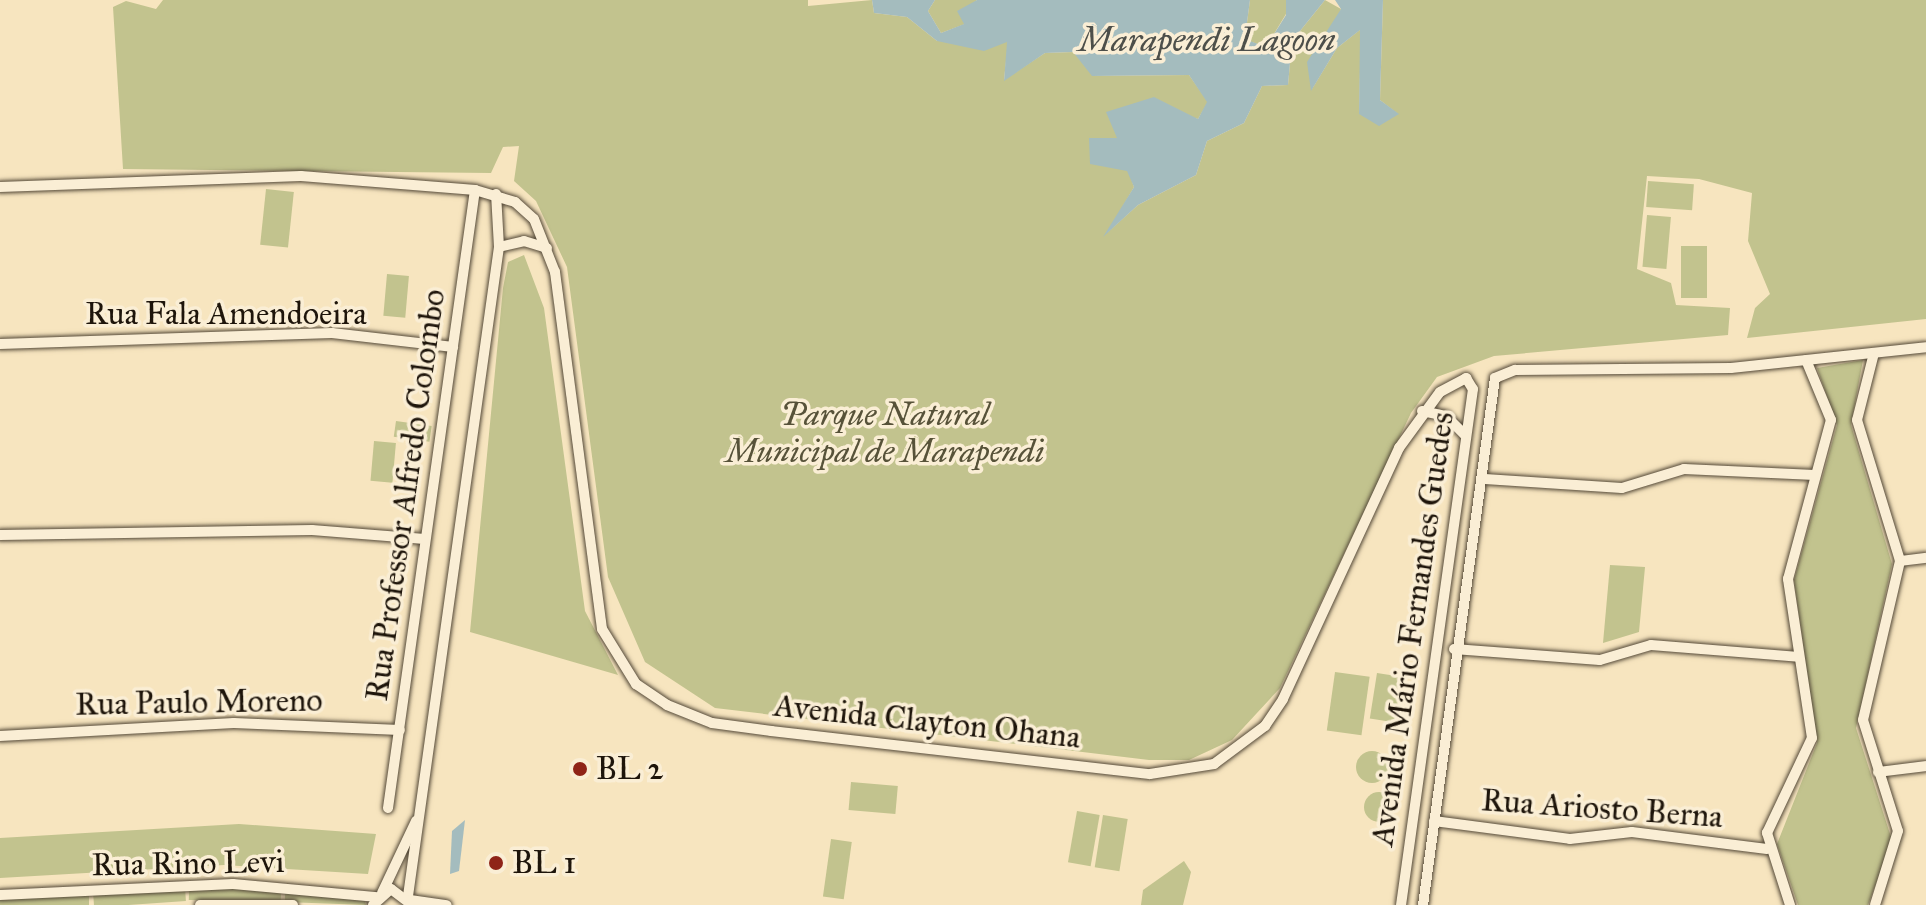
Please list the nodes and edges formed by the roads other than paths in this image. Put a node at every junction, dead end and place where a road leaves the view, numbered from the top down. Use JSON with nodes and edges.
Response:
{"nodes":[{"id":1,"x":0,"y":187,"type":"edge"},
{"id":2,"x":475,"y":190,"type":"junction"},
{"id":3,"x":496,"y":194,"type":"junction"},
{"id":4,"x":499,"y":247,"type":"junction"},
{"id":5,"x":547,"y":248,"type":"junction"},
{"id":6,"x":0,"y":344,"type":"edge"},
{"id":7,"x":453,"y":347,"type":"junction"},
{"id":8,"x":1926,"y":347,"type":"edge"},
{"id":9,"x":1874,"y":353,"type":"junction"},
{"id":10,"x":1806,"y":360,"type":"junction"},
{"id":11,"x":1452,"y":382,"type":"joint"},
{"id":12,"x":1422,"y":411,"type":"junction"},
{"id":13,"x":1465,"y":435,"type":"junction"},
{"id":14,"x":1815,"y":475,"type":"junction"},
{"id":15,"x":1485,"y":479,"type":"junction"},
{"id":16,"x":0,"y":535,"type":"edge"},
{"id":17,"x":425,"y":539,"type":"junction"},
{"id":18,"x":1926,"y":558,"type":"edge"},
{"id":19,"x":1900,"y":561,"type":"junction"},
{"id":20,"x":1454,"y":649,"type":"junction"},
{"id":21,"x":1799,"y":657,"type":"junction"},
{"id":22,"x":400,"y":730,"type":"junction"},
{"id":23,"x":0,"y":736,"type":"edge"},
{"id":24,"x":1926,"y":766,"type":"edge"},
{"id":25,"x":1878,"y":772,"type":"junction"},
{"id":26,"x":388,"y":808,"type":"dead end"},
{"id":27,"x":422,"y":808,"type":"junction"},
{"id":28,"x":1434,"y":821,"type":"junction"},
{"id":29,"x":1767,"y":849,"type":"junction"},
{"id":30,"x":0,"y":895,"type":"edge"},
{"id":31,"x":377,"y":898,"type":"edge"},
{"id":32,"x":410,"y":900,"type":"edge"},
{"id":33,"x":200,"y":905,"type":"edge"},
{"id":34,"x":293,"y":905,"type":"edge"},
{"id":35,"x":447,"y":905,"type":"edge"},
{"id":36,"x":1401,"y":905,"type":"edge"},
{"id":37,"x":1423,"y":905,"type":"edge"},
{"id":38,"x":1790,"y":905,"type":"edge"},
{"id":39,"x":1875,"y":905,"type":"edge"}],
"edges":[{"from":1,"to":2,"type":"street"},
{"from":2,"to":3,"type":"street"},
{"from":2,"to":7,"type":"street","name":"Rua Professor Alfredo Colombo"},
{"from":3,"to":4,"type":"street","name":"Rua Professor Alfredo Colombo"},
{"from":3,"to":5,"type":"street","name":"Avenida Clayton Ohana"},
{"from":4,"to":5,"type":"street"},
{"from":4,"to":27,"type":"street","name":"Rua Professor Alfredo Colombo"},
{"from":5,"to":12,"type":"street","name":"Avenida Clayton Ohana"},
{"from":6,"to":7,"type":"street","name":"Rua Fala Amendoeira"},
{"from":7,"to":17,"type":"street","name":"Rua Professor Alfredo Colombo"},
{"from":8,"to":9,"type":"street"},
{"from":9,"to":10,"type":"street"},
{"from":9,"to":19,"type":"street"},
{"from":10,"to":14,"type":"street"},
{"from":10,"to":15,"type":"street","name":"Avenida Mário Fernandes Guedes"},
{"from":11,"to":12,"type":"street","name":"Avenida Clayton Ohana"},
{"from":11,"to":13,"type":"street","name":"Avenida Mário Fernandes Guedes"},
{"from":12,"to":13,"type":"street"},
{"from":13,"to":36,"type":"street","name":"Avenida Mário Fernandes Guedes"},
{"from":14,"to":15,"type":"street"},
{"from":14,"to":21,"type":"street"},
{"from":15,"to":20,"type":"street","name":"Avenida Mário Fernandes Guedes"},
{"from":16,"to":17,"type":"street"},
{"from":17,"to":22,"type":"street","name":"Rua Professor Alfredo Colombo"},
{"from":18,"to":19,"type":"street"},
{"from":19,"to":25,"type":"street"},
{"from":20,"to":21,"type":"street"},
{"from":20,"to":28,"type":"street","name":"Avenida Mário Fernandes Guedes"},
{"from":21,"to":29,"type":"street"},
{"from":22,"to":23,"type":"street","name":"Rua Paulo Moreno"},
{"from":22,"to":26,"type":"street","name":"Rua Professor Alfredo Colombo"},
{"from":24,"to":25,"type":"street"},
{"from":25,"to":39,"type":"street"},
{"from":27,"to":31,"type":"street","name":"Rua Professor Alfredo Colombo"},
{"from":27,"to":32,"type":"street","name":"Rua Professor Alfredo Colombo"},
{"from":28,"to":29,"type":"street","name":"Rua Ariosto Berna"},
{"from":28,"to":37,"type":"street","name":"Avenida Mário Fernandes Guedes"},
{"from":29,"to":38,"type":"street"},
{"from":30,"to":31,"type":"street","name":"Rua Rino Levi"},
{"from":31,"to":32,"type":"street","name":"Rua Rino Levi"},
{"from":32,"to":35,"type":"street","name":"Rua Rino Levi"},
{"from":33,"to":34,"type":"street","name":"Rua Rino Levi"}]}
